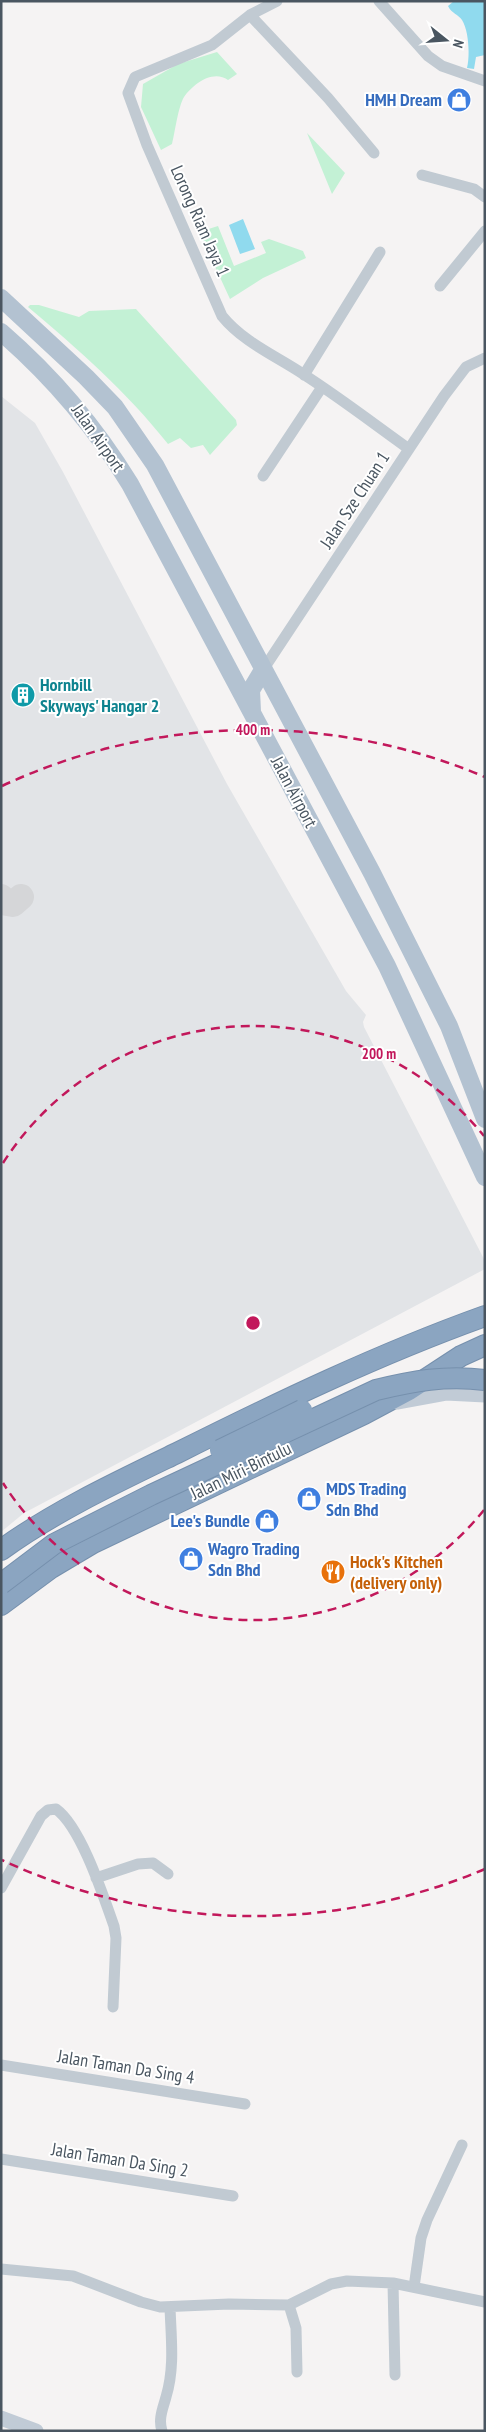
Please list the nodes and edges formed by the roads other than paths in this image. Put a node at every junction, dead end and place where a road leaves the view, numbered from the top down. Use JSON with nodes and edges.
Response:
{"nodes":[{"id":1,"x":277,"y":1,"type":"edge"},
{"id":2,"x":379,"y":1,"type":"edge"},
{"id":3,"x":250,"y":15,"type":"junction"},
{"id":4,"x":485,"y":81,"type":"edge"},
{"id":5,"x":374,"y":153,"type":"dead end"},
{"id":6,"x":422,"y":175,"type":"dead end"},
{"id":7,"x":485,"y":197,"type":"edge"},
{"id":8,"x":485,"y":231,"type":"edge"},
{"id":9,"x":380,"y":252,"type":"dead end"},
{"id":10,"x":440,"y":286,"type":"dead end"},
{"id":11,"x":1,"y":298,"type":"edge"},
{"id":12,"x":1,"y":332,"type":"edge"},
{"id":13,"x":485,"y":358,"type":"edge"},
{"id":14,"x":304,"y":375,"type":"junction"},
{"id":15,"x":322,"y":387,"type":"junction"},
{"id":16,"x":409,"y":449,"type":"junction"},
{"id":17,"x":263,"y":476,"type":"dead end"},
{"id":18,"x":263,"y":670,"type":"junction"},
{"id":19,"x":253,"y":715,"type":"junction"},
{"id":20,"x":485,"y":1119,"type":"edge"},
{"id":21,"x":485,"y":1177,"type":"edge"},
{"id":22,"x":482,"y":1315,"type":"edge"},
{"id":23,"x":485,"y":1345,"type":"edge"},
{"id":24,"x":485,"y":1368,"type":"edge"},
{"id":25,"x":485,"y":1380,"type":"edge"},
{"id":26,"x":485,"y":1395,"type":"edge"},
{"id":27,"x":364,"y":1414,"type":"junction"},
{"id":28,"x":1,"y":1550,"type":"edge"},
{"id":29,"x":1,"y":1569,"type":"edge"},
{"id":30,"x":1,"y":1584,"type":"edge"},
{"id":31,"x":1,"y":1605,"type":"edge"},
{"id":32,"x":4,"y":1872,"type":"edge"},
{"id":33,"x":168,"y":1874,"type":"dead end"},
{"id":34,"x":96,"y":1878,"type":"junction"},
{"id":35,"x":1,"y":1888,"type":"edge"},
{"id":36,"x":113,"y":2007,"type":"dead end"},
{"id":37,"x":1,"y":2065,"type":"edge"},
{"id":38,"x":244,"y":2104,"type":"dead end"},
{"id":39,"x":462,"y":2145,"type":"dead end"},
{"id":40,"x":1,"y":2159,"type":"edge"},
{"id":41,"x":233,"y":2196,"type":"dead end"},
{"id":42,"x":1,"y":2269,"type":"edge"},
{"id":43,"x":393,"y":2283,"type":"junction"},
{"id":44,"x":414,"y":2287,"type":"junction"},
{"id":45,"x":485,"y":2302,"type":"edge"},
{"id":46,"x":289,"y":2305,"type":"junction"},
{"id":47,"x":170,"y":2308,"type":"junction"},
{"id":48,"x":297,"y":2372,"type":"dead end"},
{"id":49,"x":395,"y":2375,"type":"dead end"},
{"id":50,"x":1,"y":2418,"type":"edge"},
{"id":51,"x":36,"y":2431,"type":"edge"},
{"id":52,"x":162,"y":2431,"type":"edge"}],
"edges":[{"from":1,"to":3,"type":"street","name":"Lorong Riam Jaya 1"},
{"from":2,"to":4,"type":"street"},
{"from":3,"to":5,"type":"street"},
{"from":3,"to":14,"type":"street","name":"Lorong Riam Jaya 1"},
{"from":6,"to":7,"type":"street"},
{"from":8,"to":10,"type":"street"},
{"from":9,"to":14,"type":"street"},
{"from":11,"to":18,"type":"main road","name":"Jalan Airport"},
{"from":12,"to":19,"type":"main road","name":"Jalan Airport"},
{"from":13,"to":16,"type":"street","name":"Jalan Sze Chuan 1"},
{"from":14,"to":15,"type":"street","name":"Lorong Riam Jaya 1"},
{"from":15,"to":16,"type":"street","name":"Lorong Riam Jaya 1"},
{"from":15,"to":17,"type":"street"},
{"from":16,"to":18,"type":"street","name":"Jalan Sze Chuan 1"},
{"from":18,"to":19,"type":"main road"},
{"from":18,"to":20,"type":"main road","name":"Jalan Airport"},
{"from":19,"to":21,"type":"main road","name":"Jalan Airport"},
{"from":22,"to":28,"type":"highway"},
{"from":23,"to":27,"type":"highway","name":"Jalan Miri-Bintulu"},
{"from":24,"to":29,"type":"highway","bridge":true},
{"from":25,"to":30,"type":"highway","bridge":true},
{"from":26,"to":27,"type":"main road"},
{"from":27,"to":31,"type":"highway","name":"Jalan Miri-Bintulu"},
{"from":32,"to":34,"type":"street"},
{"from":32,"to":35,"type":"street"},
{"from":33,"to":34,"type":"street"},
{"from":34,"to":36,"type":"street"},
{"from":37,"to":38,"type":"street","name":"Jalan Taman Da Sing 4"},
{"from":39,"to":44,"type":"street"},
{"from":40,"to":41,"type":"street","name":"Jalan Taman Da Sing 2"},
{"from":42,"to":47,"type":"street"},
{"from":43,"to":44,"type":"street"},
{"from":43,"to":46,"type":"street"},
{"from":43,"to":49,"type":"street"},
{"from":44,"to":45,"type":"street"},
{"from":46,"to":47,"type":"street"},
{"from":46,"to":48,"type":"street"},
{"from":47,"to":52,"type":"street"},
{"from":50,"to":51,"type":"main road"}]}
